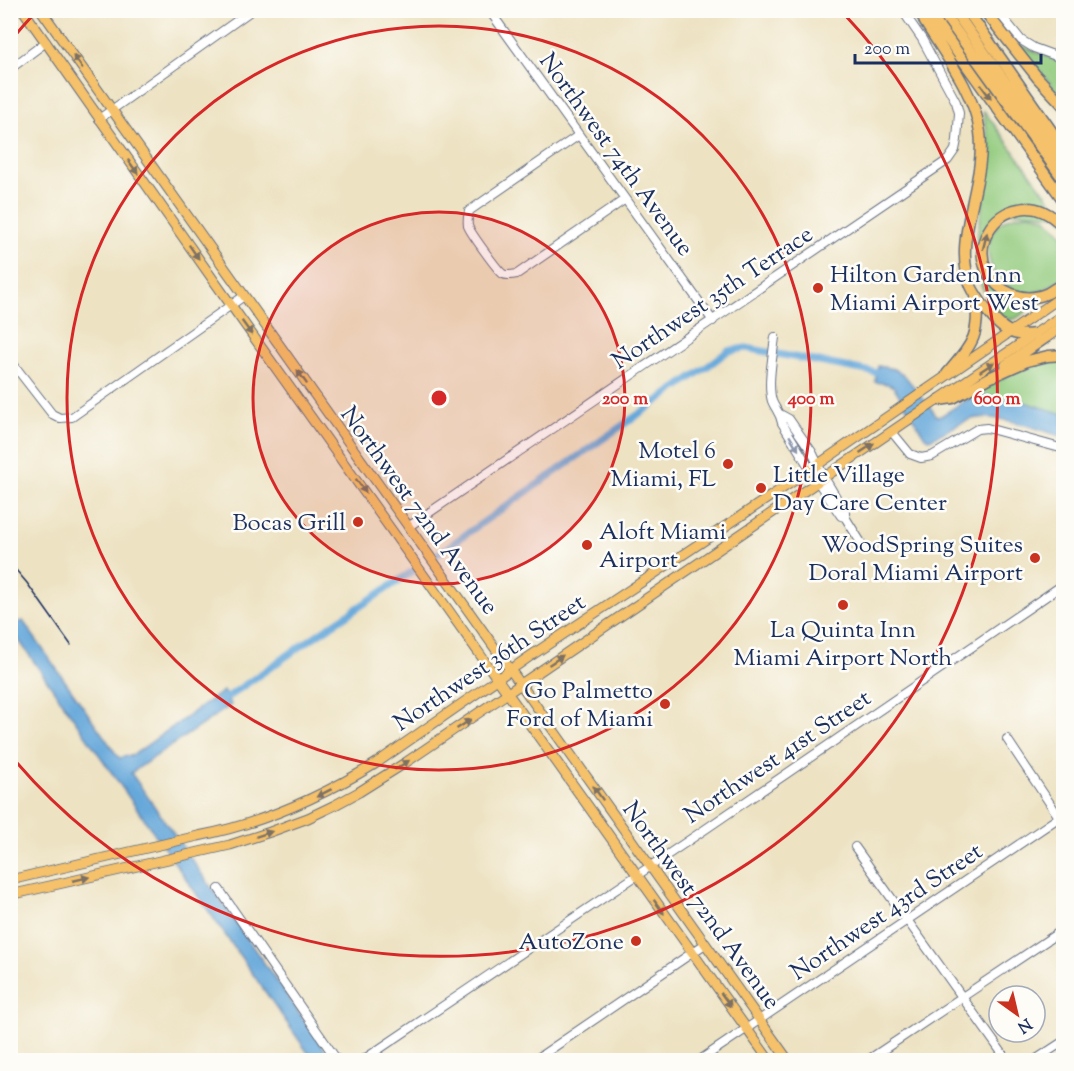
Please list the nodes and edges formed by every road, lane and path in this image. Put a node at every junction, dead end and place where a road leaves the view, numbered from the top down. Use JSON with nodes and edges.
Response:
{"nodes":[{"id":1,"x":23,"y":10,"type":"edge"},
{"id":2,"x":41,"y":10,"type":"edge"},
{"id":3,"x":252,"y":10,"type":"edge"},
{"id":4,"x":489,"y":10,"type":"edge"},
{"id":5,"x":902,"y":10,"type":"edge"},
{"id":6,"x":920,"y":10,"type":"edge"},
{"id":7,"x":927,"y":10,"type":"edge"},
{"id":8,"x":941,"y":10,"type":"edge"},
{"id":9,"x":954,"y":10,"type":"edge"},
{"id":10,"x":967,"y":10,"type":"edge"},
{"id":11,"x":984,"y":10,"type":"edge"},
{"id":12,"x":997,"y":10,"type":"edge"},
{"id":13,"x":46,"y":42,"type":"junction"},
{"id":14,"x":1064,"y":59,"type":"edge"},
{"id":15,"x":10,"y":69,"type":"edge"},
{"id":16,"x":1064,"y":106,"type":"edge"},
{"id":17,"x":112,"y":110,"type":"junction"},
{"id":18,"x":99,"y":119,"type":"junction"},
{"id":19,"x":1047,"y":127,"type":"junction"},
{"id":20,"x":579,"y":135,"type":"junction"},
{"id":21,"x":1064,"y":139,"type":"edge"},
{"id":22,"x":1064,"y":149,"type":"edge"},
{"id":23,"x":1064,"y":165,"type":"edge"},
{"id":24,"x":1064,"y":180,"type":"edge"},
{"id":25,"x":624,"y":200,"type":"junction"},
{"id":26,"x":1064,"y":201,"type":"edge"},
{"id":27,"x":1064,"y":226,"type":"edge"},
{"id":28,"x":220,"y":262,"type":"junction"},
{"id":29,"x":214,"y":280,"type":"junction"},
{"id":30,"x":1064,"y":283,"type":"edge"},
{"id":31,"x":1064,"y":295,"type":"edge"},
{"id":32,"x":244,"y":296,"type":"junction"},
{"id":33,"x":976,"y":296,"type":"junction"},
{"id":34,"x":231,"y":305,"type":"junction"},
{"id":35,"x":1064,"y":314,"type":"edge"},
{"id":36,"x":712,"y":321,"type":"junction"},
{"id":37,"x":1064,"y":326,"type":"edge"},
{"id":38,"x":1010,"y":332,"type":"junction"},
{"id":39,"x":1035,"y":334,"type":"junction"},
{"id":40,"x":775,"y":341,"type":"dead end"},
{"id":41,"x":1064,"y":355,"type":"edge"},
{"id":42,"x":10,"y":360,"type":"edge"},
{"id":43,"x":947,"y":374,"type":"junction"},
{"id":44,"x":989,"y":378,"type":"junction"},
{"id":45,"x":939,"y":400,"type":"junction"},
{"id":46,"x":322,"y":406,"type":"junction"},
{"id":47,"x":310,"y":414,"type":"junction"},
{"id":48,"x":892,"y":432,"type":"junction"},
{"id":49,"x":1064,"y":449,"type":"edge"},
{"id":50,"x":814,"y":467,"type":"junction"},
{"id":51,"x":821,"y":480,"type":"junction"},
{"id":52,"x":737,"y":518,"type":"junction"},
{"id":53,"x":408,"y":527,"type":"junction"},
{"id":54,"x":746,"y":531,"type":"junction"},
{"id":55,"x":865,"y":549,"type":"dead end"},
{"id":56,"x":1064,"y":584,"type":"edge"},
{"id":57,"x":511,"y":670,"type":"junction"},
{"id":58,"x":498,"y":679,"type":"junction"},
{"id":59,"x":520,"y":685,"type":"junction"},
{"id":60,"x":507,"y":693,"type":"junction"},
{"id":61,"x":1007,"y":739,"type":"dead end"},
{"id":62,"x":1061,"y":815,"type":"edge"},
{"id":63,"x":855,"y":847,"type":"dead end"},
{"id":64,"x":649,"y":866,"type":"junction"},
{"id":65,"x":636,"y":875,"type":"junction"},
{"id":66,"x":13,"y":879,"type":"edge"},
{"id":67,"x":219,"y":889,"type":"dead end"},
{"id":68,"x":10,"y":895,"type":"edge"},
{"id":69,"x":906,"y":920,"type":"junction"},
{"id":70,"x":1064,"y":929,"type":"edge"},
{"id":71,"x":705,"y":944,"type":"junction"},
{"id":72,"x":692,"y":952,"type":"junction"},
{"id":73,"x":962,"y":997,"type":"junction"},
{"id":74,"x":759,"y":1019,"type":"junction"},
{"id":75,"x":747,"y":1028,"type":"junction"},
{"id":76,"x":1064,"y":1041,"type":"edge"},
{"id":77,"x":337,"y":1060,"type":"edge"},
{"id":78,"x":363,"y":1060,"type":"edge"},
{"id":79,"x":535,"y":1060,"type":"edge"},
{"id":80,"x":700,"y":1060,"type":"edge"},
{"id":81,"x":769,"y":1060,"type":"edge"},
{"id":82,"x":788,"y":1060,"type":"edge"},
{"id":83,"x":868,"y":1060,"type":"edge"},
{"id":84,"x":1007,"y":1060,"type":"edge"},
{"id":85,"x":1035,"y":1060,"type":"edge"}],
"edges":[{"from":1,"to":13,"type":"main road","name":"Northwest 72nd Avenue"},
{"from":17,"to":2,"type":"main road","name":"Northwest 72nd Avenue","one_way":true},
{"from":3,"to":17,"type":"street"},
{"from":4,"to":20,"type":"street","name":"Northwest 74th Avenue"},
{"from":5,"to":36,"type":"street","name":"Northwest 35th Terrace"},
{"from":6,"to":33,"type":"highway"},
{"from":7,"to":26,"type":"highway","one_way":true},
{"from":8,"to":24,"type":"highway"},
{"from":9,"to":23,"type":"highway"},
{"from":10,"to":19,"type":"highway"},
{"from":11,"to":16,"type":"highway"},
{"from":12,"to":14,"type":"street"},
{"from":13,"to":15,"type":"street"},
{"from":13,"to":18,"type":"main road","name":"Northwest 72nd Avenue"},
{"from":17,"to":18,"type":"street"},
{"from":17,"to":28,"type":"main road","name":"Northwest 72nd Avenue"},
{"from":18,"to":29,"type":"main road","name":"Northwest 72nd Avenue","one_way":true},
{"from":19,"to":21,"type":"highway"},
{"from":19,"to":22,"type":"highway"},
{"from":20,"to":25,"type":"street","name":"Northwest 74th Avenue"},
{"from":20,"to":25,"type":"street"},
{"from":25,"to":36,"type":"street","name":"Northwest 74th Avenue"},
{"from":30,"to":27,"type":"highway","one_way":true},
{"from":28,"to":29,"type":"main road"},
{"from":28,"to":32,"type":"main road","name":"Northwest 72nd Avenue"},
{"from":29,"to":34,"type":"main road","name":"Northwest 72nd Avenue"},
{"from":31,"to":38,"type":"main road","name":"Northwest 36th Street"},
{"from":32,"to":34,"type":"street"},
{"from":46,"to":32,"type":"main road","name":"Northwest 72nd Avenue","one_way":true},
{"from":33,"to":38,"type":"highway"},
{"from":33,"to":43,"type":"highway"},
{"from":34,"to":42,"type":"street"},
{"from":34,"to":47,"type":"main road","name":"Northwest 72nd Avenue","one_way":true},
{"from":35,"to":39,"type":"main road","name":"Northwest 36th Street"},
{"from":36,"to":53,"type":"street","name":"Northwest 35th Terrace"},
{"from":37,"to":44,"type":"highway"},
{"from":38,"to":39,"type":"highway"},
{"from":38,"to":43,"type":"main road","name":"Northwest 36th Street"},
{"from":45,"to":39,"type":"main road","name":"Northwest 36th Street","one_way":true},
{"from":40,"to":50,"type":"street"},
{"from":41,"to":44,"type":"highway"},
{"from":43,"to":50,"type":"main road","name":"Northwest 36th Street"},
{"from":44,"to":45,"type":"highway"},
{"from":45,"to":48,"type":"main road","name":"Northwest 36th Street"},
{"from":46,"to":47,"type":"main road"},
{"from":46,"to":53,"type":"main road","name":"Northwest 72nd Avenue"},
{"from":47,"to":58,"type":"main road","name":"Northwest 72nd Avenue","one_way":true},
{"from":48,"to":49,"type":"street"},
{"from":51,"to":48,"type":"main road","name":"Northwest 36th Street","one_way":true},
{"from":50,"to":51,"type":"street"},
{"from":50,"to":52,"type":"main road","name":"Northwest 36th Street"},
{"from":51,"to":54,"type":"main road","name":"Northwest 36th Street"},
{"from":51,"to":55,"type":"street"},
{"from":52,"to":54,"type":"main road"},
{"from":52,"to":57,"type":"main road","name":"Northwest 36th Street"},
{"from":53,"to":57,"type":"main road","name":"Northwest 72nd Avenue"},
{"from":59,"to":54,"type":"main road","name":"Northwest 36th Street","one_way":true},
{"from":56,"to":64,"type":"street","name":"Northwest 41st Street"},
{"from":57,"to":58,"type":"main road","name":"Northwest 36th Street"},
{"from":57,"to":59,"type":"main road","name":"Northwest 72nd Avenue"},
{"from":58,"to":60,"type":"main road","name":"Northwest 72nd Avenue"},
{"from":58,"to":66,"type":"main road","name":"Northwest 36th Street","one_way":true},
{"from":59,"to":60,"type":"main road","name":"Northwest 36th Street"},
{"from":64,"to":59,"type":"main road","name":"Northwest 72nd Avenue","one_way":true},
{"from":60,"to":65,"type":"main road","name":"Northwest 72nd Avenue"},
{"from":68,"to":60,"type":"main road","name":"Northwest 36th Street","one_way":true},
{"from":61,"to":62,"type":"street"},
{"from":62,"to":69,"type":"street","name":"Northwest 43rd Street"},
{"from":63,"to":69,"type":"street"},
{"from":64,"to":65,"type":"street","name":"Northwest 41st Street"},
{"from":64,"to":71,"type":"main road","name":"Northwest 72nd Avenue"},
{"from":65,"to":72,"type":"main road","name":"Northwest 72nd Avenue","one_way":true},
{"from":65,"to":78,"type":"street","name":"Northwest 41st Street"},
{"from":67,"to":77,"type":"street"},
{"from":69,"to":73,"type":"street"},
{"from":69,"to":74,"type":"street","name":"Northwest 43rd Street"},
{"from":70,"to":73,"type":"street"},
{"from":71,"to":72,"type":"street"},
{"from":71,"to":74,"type":"main road","name":"Northwest 72nd Avenue"},
{"from":72,"to":75,"type":"main road","name":"Northwest 72nd Avenue","one_way":true},
{"from":72,"to":79,"type":"street"},
{"from":73,"to":83,"type":"street"},
{"from":73,"to":84,"type":"street"},
{"from":74,"to":75,"type":"street","name":"Northwest 43rd Street"},
{"from":74,"to":82,"type":"main road","name":"Northwest 72nd Avenue"},
{"from":75,"to":80,"type":"street","name":"Northwest 43rd Street"},
{"from":75,"to":81,"type":"main road","name":"Northwest 72nd Avenue"},
{"from":76,"to":85,"type":"street"}]}
